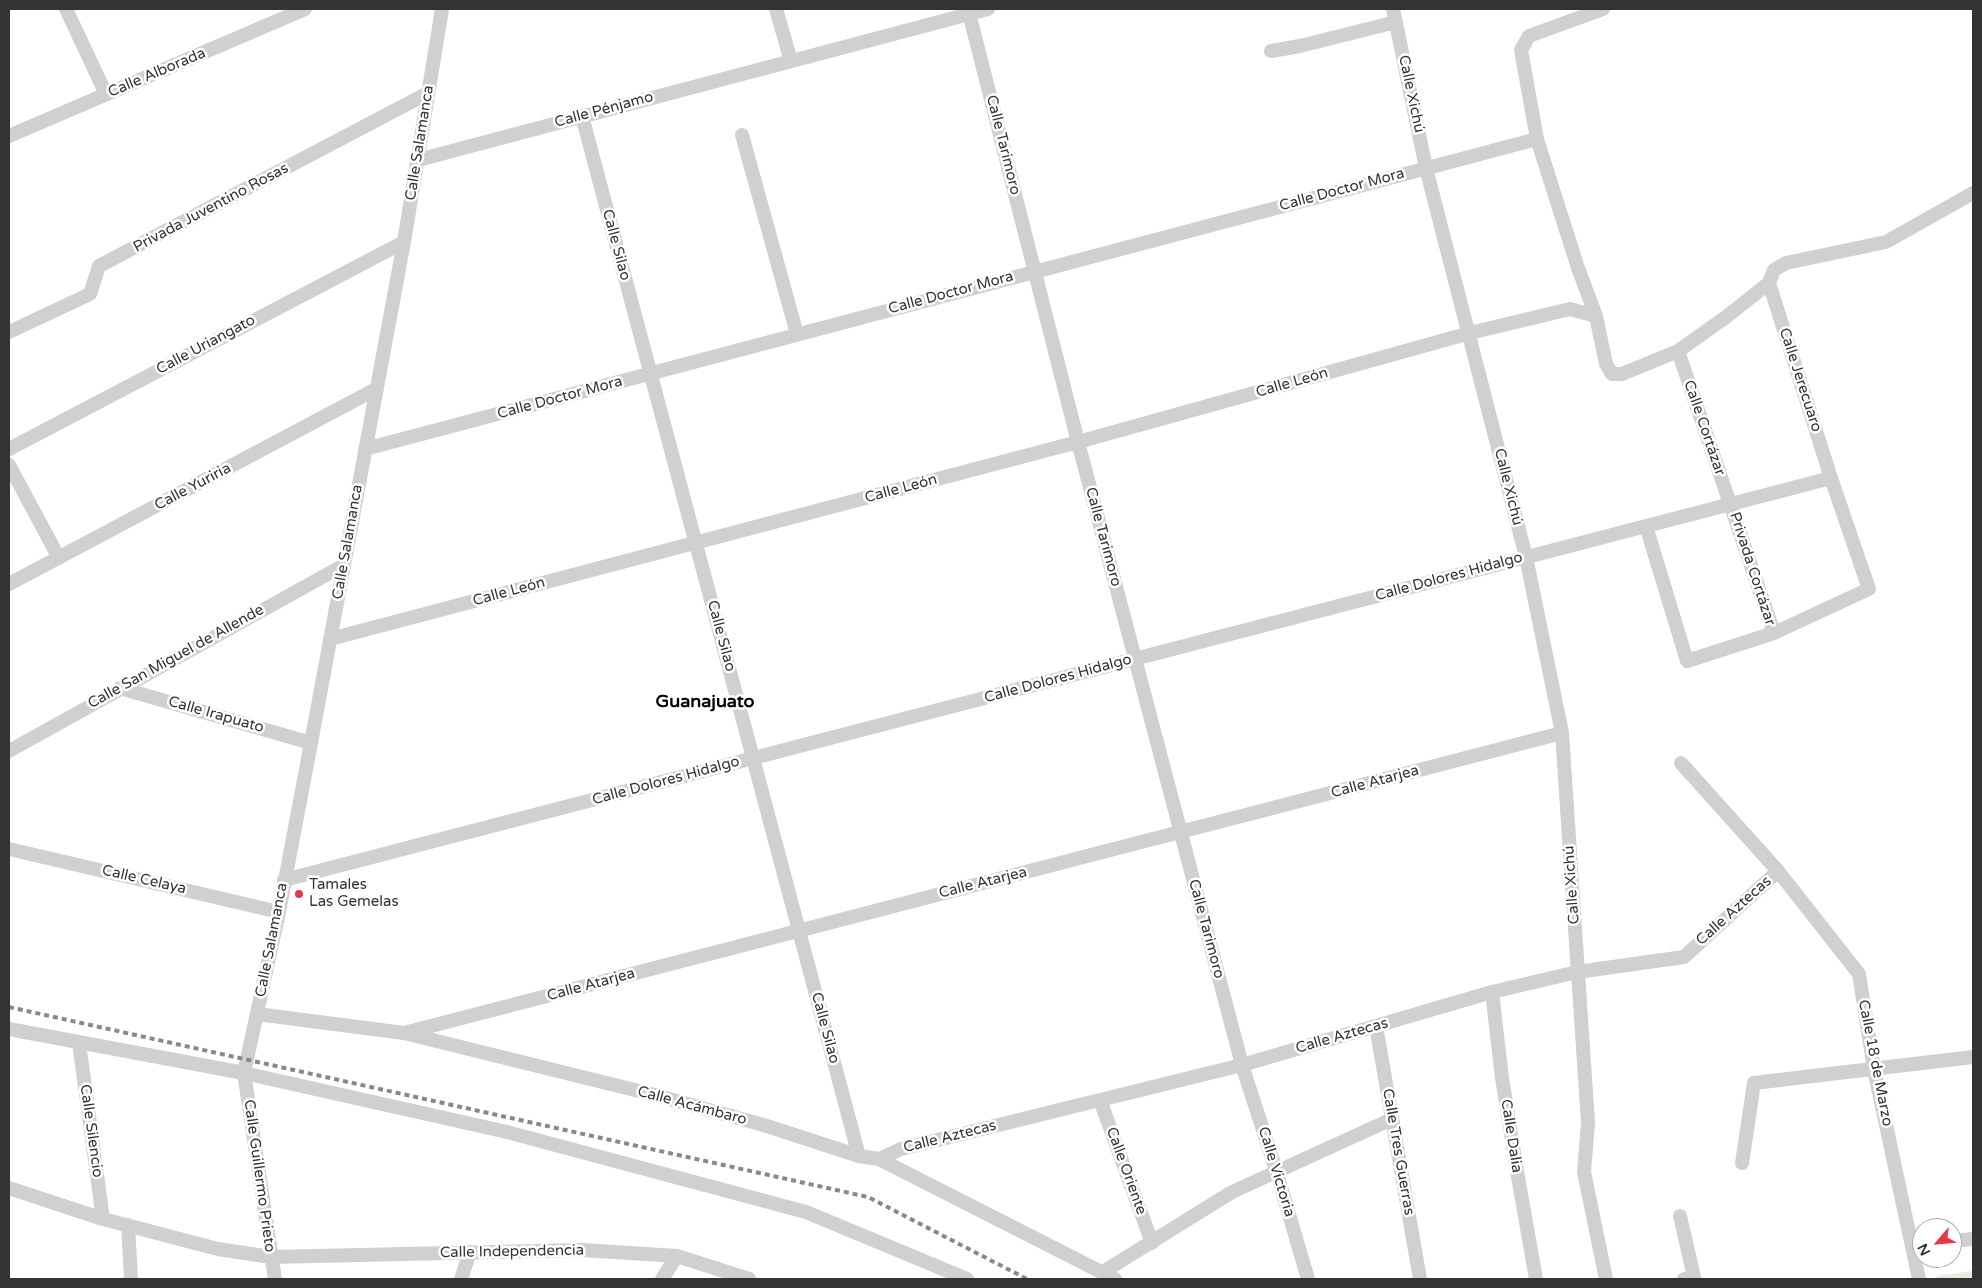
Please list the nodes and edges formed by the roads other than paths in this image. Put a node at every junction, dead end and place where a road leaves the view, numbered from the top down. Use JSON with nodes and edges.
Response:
{"nodes":[{"id":1,"x":66,"y":9,"type":"edge"},
{"id":2,"x":303,"y":9,"type":"edge"},
{"id":3,"x":442,"y":9,"type":"edge"},
{"id":4,"x":776,"y":9,"type":"edge"},
{"id":5,"x":988,"y":9,"type":"edge"},
{"id":6,"x":1603,"y":9,"type":"edge"},
{"id":7,"x":969,"y":11,"type":"edge"},
{"id":8,"x":1395,"y":15,"type":"edge"},
{"id":9,"x":1271,"y":51,"type":"dead end"},
{"id":10,"x":790,"y":61,"type":"junction"},
{"id":11,"x":428,"y":93,"type":"junction"},
{"id":12,"x":106,"y":94,"type":"junction"},
{"id":13,"x":582,"y":116,"type":"junction"},
{"id":14,"x":742,"y":135,"type":"dead end"},
{"id":15,"x":9,"y":136,"type":"edge"},
{"id":16,"x":1537,"y":139,"type":"junction"},
{"id":17,"x":418,"y":160,"type":"junction"},
{"id":18,"x":1426,"y":168,"type":"junction"},
{"id":19,"x":1973,"y":193,"type":"edge"},
{"id":20,"x":404,"y":242,"type":"junction"},
{"id":21,"x":1035,"y":271,"type":"junction"},
{"id":22,"x":1770,"y":282,"type":"junction"},
{"id":23,"x":1596,"y":316,"type":"junction"},
{"id":24,"x":9,"y":332,"type":"edge"},
{"id":25,"x":1470,"y":333,"type":"junction"},
{"id":26,"x":797,"y":334,"type":"junction"},
{"id":27,"x":1678,"y":351,"type":"junction"},
{"id":28,"x":650,"y":374,"type":"junction"},
{"id":29,"x":376,"y":389,"type":"junction"},
{"id":30,"x":1078,"y":442,"type":"junction"},
{"id":31,"x":9,"y":449,"type":"edge"},
{"id":32,"x":365,"y":449,"type":"junction"},
{"id":33,"x":9,"y":465,"type":"edge"},
{"id":34,"x":1831,"y":478,"type":"junction"},
{"id":35,"x":1731,"y":504,"type":"junction"},
{"id":36,"x":1646,"y":526,"type":"junction"},
{"id":37,"x":696,"y":543,"type":"junction"},
{"id":38,"x":1526,"y":557,"type":"junction"},
{"id":39,"x":58,"y":558,"type":"junction"},
{"id":40,"x":344,"y":565,"type":"junction"},
{"id":41,"x":9,"y":584,"type":"edge"},
{"id":42,"x":1774,"y":633,"type":"junction"},
{"id":43,"x":330,"y":639,"type":"junction"},
{"id":44,"x":1135,"y":659,"type":"junction"},
{"id":45,"x":120,"y":688,"type":"junction"},
{"id":46,"x":1562,"y":734,"type":"junction"},
{"id":47,"x":312,"y":743,"type":"junction"},
{"id":48,"x":9,"y":751,"type":"edge"},
{"id":49,"x":753,"y":758,"type":"junction"},
{"id":50,"x":1681,"y":763,"type":"dead end"},
{"id":51,"x":1181,"y":832,"type":"junction"},
{"id":52,"x":9,"y":848,"type":"edge"},
{"id":53,"x":1778,"y":871,"type":"junction"},
{"id":54,"x":284,"y":880,"type":"junction"},
{"id":55,"x":279,"y":912,"type":"junction"},
{"id":56,"x":799,"y":931,"type":"junction"},
{"id":57,"x":1577,"y":972,"type":"junction"},
{"id":58,"x":1492,"y":992,"type":"junction"},
{"id":59,"x":257,"y":1014,"type":"junction"},
{"id":60,"x":1376,"y":1026,"type":"junction"},
{"id":61,"x":9,"y":1030,"type":"edge"},
{"id":62,"x":404,"y":1033,"type":"junction"},
{"id":63,"x":78,"y":1043,"type":"junction"},
{"id":64,"x":1973,"y":1057,"type":"edge"},
{"id":65,"x":1242,"y":1065,"type":"junction"},
{"id":66,"x":1874,"y":1069,"type":"junction"},
{"id":67,"x":244,"y":1073,"type":"junction"},
{"id":68,"x":1100,"y":1100,"type":"junction"},
{"id":69,"x":1392,"y":1119,"type":"junction"},
{"id":70,"x":859,"y":1156,"type":"junction"},
{"id":71,"x":879,"y":1159,"type":"junction"},
{"id":72,"x":1742,"y":1163,"type":"dead end"},
{"id":73,"x":1276,"y":1170,"type":"junction"},
{"id":74,"x":9,"y":1188,"type":"edge"},
{"id":75,"x":1680,"y":1216,"type":"dead end"},
{"id":76,"x":103,"y":1219,"type":"junction"},
{"id":77,"x":1912,"y":1224,"type":"edge"},
{"id":78,"x":128,"y":1225,"type":"junction"},
{"id":79,"x":1152,"y":1242,"type":"junction"},
{"id":80,"x":470,"y":1252,"type":"junction"},
{"id":81,"x":677,"y":1256,"type":"junction"},
{"id":82,"x":271,"y":1257,"type":"junction"},
{"id":83,"x":1103,"y":1272,"type":"junction"},
{"id":84,"x":131,"y":1279,"type":"edge"},
{"id":85,"x":275,"y":1279,"type":"edge"},
{"id":86,"x":461,"y":1279,"type":"edge"},
{"id":87,"x":662,"y":1279,"type":"edge"},
{"id":88,"x":749,"y":1279,"type":"edge"},
{"id":89,"x":967,"y":1279,"type":"edge"},
{"id":90,"x":1115,"y":1279,"type":"edge"},
{"id":91,"x":1308,"y":1279,"type":"edge"},
{"id":92,"x":1420,"y":1279,"type":"edge"},
{"id":93,"x":1536,"y":1279,"type":"edge"},
{"id":94,"x":1606,"y":1279,"type":"edge"},
{"id":95,"x":1684,"y":1279,"type":"edge"}],
"edges":[{"from":1,"to":12,"type":"street"},
{"from":2,"to":12,"type":"street","name":"Calle Alborada"},
{"from":3,"to":11,"type":"street","name":"Calle Salamanca"},
{"from":4,"to":10,"type":"street"},
{"from":5,"to":7,"type":"street","name":"Calle Pénjamo"},
{"from":6,"to":16,"type":"street"},
{"from":7,"to":10,"type":"street","name":"Calle Pénjamo"},
{"from":7,"to":21,"type":"street","name":"Calle Tarimoro"},
{"from":8,"to":9,"type":"street"},
{"from":8,"to":18,"type":"street","name":"Calle Xichú"},
{"from":10,"to":13,"type":"street","name":"Calle Pénjamo"},
{"from":11,"to":17,"type":"street","name":"Calle Salamanca"},
{"from":11,"to":24,"type":"street","name":"Privada Juventino Rosas"},
{"from":12,"to":15,"type":"street","name":"Calle Alborada"},
{"from":13,"to":17,"type":"street","name":"Calle Pénjamo"},
{"from":13,"to":28,"type":"street","name":"Calle Silao"},
{"from":14,"to":26,"type":"street"},
{"from":16,"to":18,"type":"street","name":"Calle Doctor Mora"},
{"from":16,"to":23,"type":"street"},
{"from":17,"to":20,"type":"street","name":"Calle Salamanca"},
{"from":18,"to":21,"type":"street","name":"Calle Doctor Mora"},
{"from":18,"to":25,"type":"street","name":"Calle Xichú"},
{"from":19,"to":22,"type":"street"},
{"from":20,"to":29,"type":"street","name":"Calle Salamanca"},
{"from":20,"to":31,"type":"street","name":"Calle Uriangato"},
{"from":21,"to":26,"type":"street","name":"Calle Doctor Mora"},
{"from":21,"to":30,"type":"street","name":"Calle Tarimoro"},
{"from":22,"to":27,"type":"street"},
{"from":22,"to":34,"type":"street","name":"Calle Jerecuaro"},
{"from":23,"to":25,"type":"street","name":"Calle León"},
{"from":23,"to":27,"type":"street"},
{"from":25,"to":30,"type":"street","name":"Calle León"},
{"from":25,"to":38,"type":"street","name":"Calle Xichú"},
{"from":26,"to":28,"type":"street","name":"Calle Doctor Mora"},
{"from":27,"to":35,"type":"street","name":"Calle Cortázar"},
{"from":28,"to":32,"type":"street","name":"Calle Doctor Mora"},
{"from":28,"to":37,"type":"street","name":"Calle Silao"},
{"from":29,"to":32,"type":"street","name":"Calle Salamanca"},
{"from":29,"to":39,"type":"street","name":"Calle Yuriria"},
{"from":30,"to":37,"type":"street","name":"Calle León"},
{"from":30,"to":44,"type":"street","name":"Calle Tarimoro"},
{"from":32,"to":40,"type":"street","name":"Calle Salamanca"},
{"from":33,"to":39,"type":"street"},
{"from":34,"to":35,"type":"street","name":"Calle Dolores Hidalgo"},
{"from":34,"to":42,"type":"street","name":"Calle Jerecuaro"},
{"from":35,"to":36,"type":"street","name":"Calle Dolores Hidalgo"},
{"from":35,"to":42,"type":"street","name":"Privada Cortázar"},
{"from":36,"to":38,"type":"street","name":"Calle Dolores Hidalgo"},
{"from":36,"to":42,"type":"street"},
{"from":37,"to":43,"type":"street","name":"Calle León"},
{"from":37,"to":49,"type":"street","name":"Calle Silao"},
{"from":38,"to":44,"type":"street","name":"Calle Dolores Hidalgo"},
{"from":38,"to":46,"type":"street","name":"Calle Xichú"},
{"from":39,"to":41,"type":"street","name":"Calle Yuriria"},
{"from":40,"to":43,"type":"street","name":"Calle Salamanca"},
{"from":40,"to":45,"type":"street","name":"Calle San Miguel de Allende"},
{"from":43,"to":47,"type":"street","name":"Calle Salamanca"},
{"from":44,"to":49,"type":"street","name":"Calle Dolores Hidalgo"},
{"from":44,"to":51,"type":"street","name":"Calle Tarimoro"},
{"from":45,"to":47,"type":"street","name":"Calle Irapuato"},
{"from":45,"to":48,"type":"street","name":"Calle San Miguel de Allende"},
{"from":46,"to":51,"type":"street","name":"Calle Atarjea"},
{"from":46,"to":57,"type":"street","name":"Calle Xichú"},
{"from":47,"to":54,"type":"street","name":"Calle Salamanca"},
{"from":49,"to":54,"type":"street","name":"Calle Dolores Hidalgo"},
{"from":49,"to":56,"type":"street","name":"Calle Silao"},
{"from":50,"to":53,"type":"street","name":"Calle 18 de Marzo"},
{"from":51,"to":56,"type":"street","name":"Calle Atarjea"},
{"from":51,"to":65,"type":"street","name":"Calle Tarimoro"},
{"from":52,"to":55,"type":"street","name":"Calle Celaya"},
{"from":53,"to":57,"type":"street","name":"Calle Aztecas"},
{"from":53,"to":66,"type":"street","name":"Calle 18 de Marzo"},
{"from":54,"to":55,"type":"street","name":"Calle Salamanca"},
{"from":55,"to":59,"type":"street","name":"Calle Salamanca"},
{"from":56,"to":62,"type":"street","name":"Calle Atarjea"},
{"from":56,"to":70,"type":"street","name":"Calle Silao"},
{"from":57,"to":58,"type":"street","name":"Calle Aztecas"},
{"from":57,"to":94,"type":"street","name":"Calle Xichú"},
{"from":58,"to":60,"type":"street","name":"Calle Aztecas"},
{"from":58,"to":93,"type":"street","name":"Calle Dalia"},
{"from":59,"to":62,"type":"street","name":"Calle Acámbaro"},
{"from":59,"to":67,"type":"street","name":"Calle Salamanca"},
{"from":60,"to":65,"type":"street","name":"Calle Aztecas"},
{"from":60,"to":69,"type":"street","name":"Calle Tres Guerras"},
{"from":61,"to":63,"type":"street"},
{"from":62,"to":70,"type":"street","name":"Calle Acámbaro"},
{"from":63,"to":67,"type":"street"},
{"from":63,"to":76,"type":"street","name":"Calle Silencio"},
{"from":64,"to":66,"type":"street"},
{"from":65,"to":68,"type":"street","name":"Calle Aztecas"},
{"from":65,"to":73,"type":"street","name":"Calle Victoria"},
{"from":66,"to":72,"type":"street"},
{"from":66,"to":77,"type":"street","name":"Calle 18 de Marzo"},
{"from":67,"to":82,"type":"street","name":"Calle Guillermo Prieto"},
{"from":67,"to":89,"type":"street"},
{"from":68,"to":71,"type":"street","name":"Calle Aztecas"},
{"from":68,"to":79,"type":"street","name":"Calle Oriente"},
{"from":69,"to":73,"type":"street"},
{"from":69,"to":92,"type":"street","name":"Calle Tres Guerras"},
{"from":70,"to":71,"type":"street","name":"Calle Acámbaro"},
{"from":71,"to":83,"type":"street","name":"Calle Acámbaro"},
{"from":73,"to":79,"type":"street"},
{"from":73,"to":91,"type":"street","name":"Calle Victoria"},
{"from":74,"to":76,"type":"street","name":"Calle Independencia"},
{"from":75,"to":95,"type":"street"},
{"from":76,"to":78,"type":"street","name":"Calle Independencia"},
{"from":78,"to":82,"type":"street","name":"Calle Independencia"},
{"from":78,"to":84,"type":"street"},
{"from":79,"to":83,"type":"street"},
{"from":80,"to":81,"type":"street","name":"Calle Independencia"},
{"from":80,"to":82,"type":"street","name":"Calle Independencia"},
{"from":80,"to":86,"type":"street"},
{"from":81,"to":87,"type":"street"},
{"from":81,"to":88,"type":"street","name":"Calle Independencia"},
{"from":82,"to":85,"type":"street","name":"Calle Guillermo Prieto"},
{"from":83,"to":90,"type":"street","name":"Calle Acámbaro"}]}
